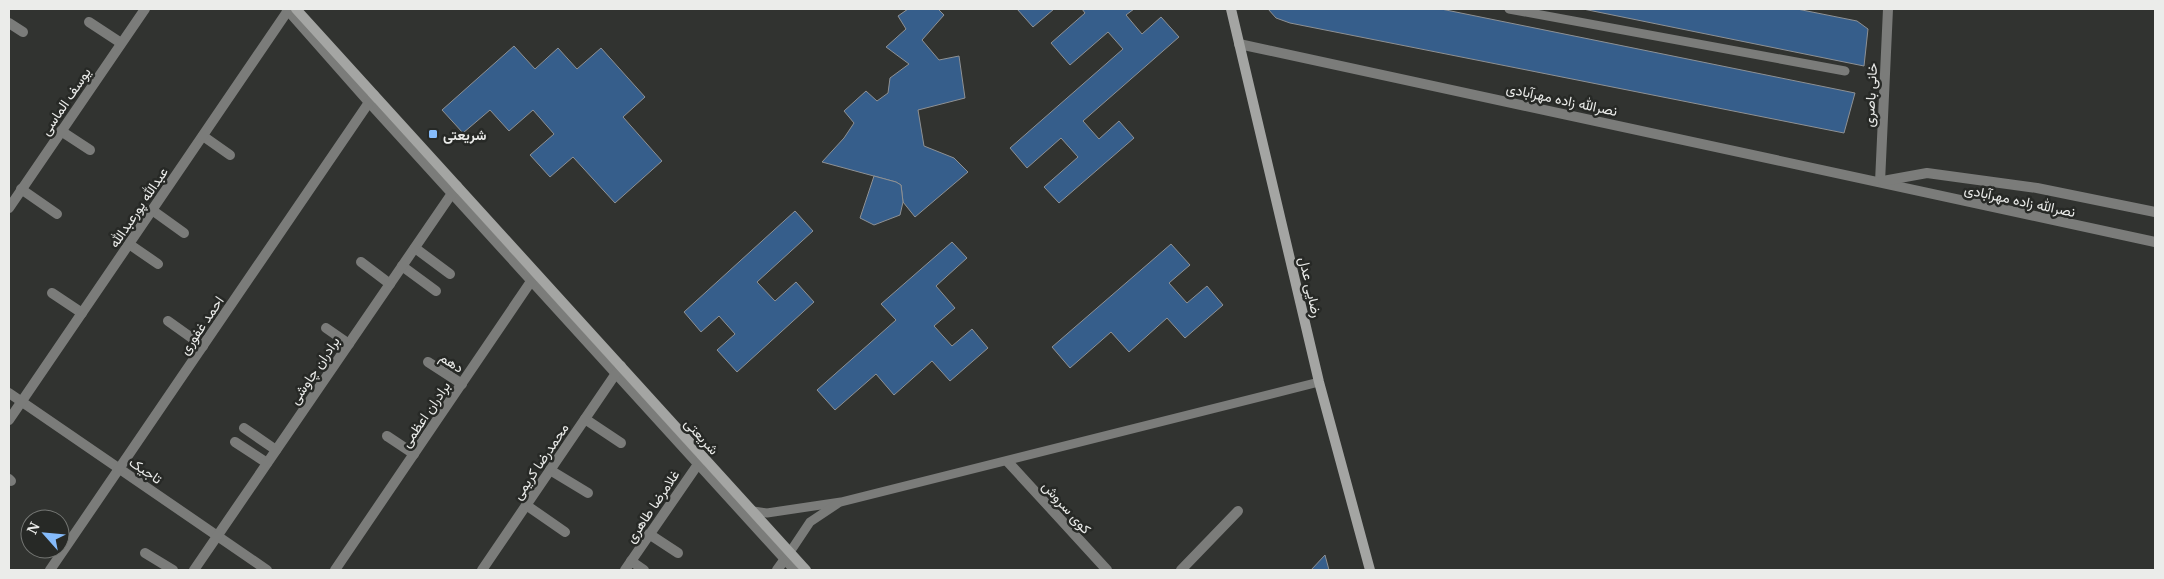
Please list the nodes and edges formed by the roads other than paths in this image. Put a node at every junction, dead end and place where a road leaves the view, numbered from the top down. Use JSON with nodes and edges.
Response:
{"nodes":[{"id":1,"x":144,"y":9,"type":"edge"},
{"id":2,"x":290,"y":9,"type":"edge"},
{"id":3,"x":1230,"y":9,"type":"edge"},
{"id":4,"x":1509,"y":9,"type":"edge"},
{"id":5,"x":1888,"y":9,"type":"edge"},
{"id":6,"x":88,"y":22,"type":"dead end"},
{"id":7,"x":9,"y":23,"type":"edge"},
{"id":8,"x":23,"y":32,"type":"dead end"},
{"id":9,"x":121,"y":44,"type":"junction"},
{"id":10,"x":1239,"y":44,"type":"junction"},
{"id":11,"x":1845,"y":71,"type":"dead end"},
{"id":12,"x":371,"y":99,"type":"junction"},
{"id":13,"x":61,"y":131,"type":"junction"},
{"id":14,"x":203,"y":136,"type":"junction"},
{"id":15,"x":90,"y":150,"type":"dead end"},
{"id":16,"x":230,"y":156,"type":"dead end"},
{"id":17,"x":1880,"y":182,"type":"junction"},
{"id":18,"x":21,"y":189,"type":"junction"},
{"id":19,"x":455,"y":190,"type":"junction"},
{"id":20,"x":9,"y":208,"type":"edge"},
{"id":21,"x":152,"y":210,"type":"junction"},
{"id":22,"x":2155,"y":212,"type":"edge"},
{"id":23,"x":57,"y":214,"type":"dead end"},
{"id":24,"x":184,"y":232,"type":"dead end"},
{"id":25,"x":2155,"y":242,"type":"edge"},
{"id":26,"x":129,"y":244,"type":"junction"},
{"id":27,"x":414,"y":248,"type":"junction"},
{"id":28,"x":361,"y":262,"type":"dead end"},
{"id":29,"x":158,"y":264,"type":"dead end"},
{"id":30,"x":402,"y":266,"type":"junction"},
{"id":31,"x":450,"y":274,"type":"dead end"},
{"id":32,"x":534,"y":277,"type":"junction"},
{"id":33,"x":390,"y":284,"type":"junction"},
{"id":34,"x":436,"y":291,"type":"dead end"},
{"id":35,"x":52,"y":292,"type":"dead end"},
{"id":36,"x":82,"y":313,"type":"junction"},
{"id":37,"x":168,"y":321,"type":"dead end"},
{"id":38,"x":326,"y":328,"type":"dead end"},
{"id":39,"x":349,"y":344,"type":"junction"},
{"id":40,"x":203,"y":346,"type":"junction"},
{"id":41,"x":428,"y":362,"type":"dead end"},
{"id":42,"x":618,"y":370,"type":"junction"},
{"id":43,"x":1320,"y":382,"type":"junction"},
{"id":44,"x":462,"y":384,"type":"junction"},
{"id":45,"x":9,"y":393,"type":"edge"},
{"id":46,"x":21,"y":402,"type":"junction"},
{"id":47,"x":585,"y":419,"type":"junction"},
{"id":48,"x":9,"y":420,"type":"edge"},
{"id":49,"x":244,"y":428,"type":"dead end"},
{"id":50,"x":387,"y":436,"type":"dead end"},
{"id":51,"x":234,"y":442,"type":"dead end"},
{"id":52,"x":621,"y":443,"type":"dead end"},
{"id":53,"x":276,"y":450,"type":"junction"},
{"id":54,"x":414,"y":454,"type":"junction"},
{"id":55,"x":700,"y":460,"type":"junction"},
{"id":56,"x":1008,"y":462,"type":"junction"},
{"id":57,"x":267,"y":463,"type":"junction"},
{"id":58,"x":119,"y":469,"type":"junction"},
{"id":59,"x":550,"y":470,"type":"junction"},
{"id":60,"x":588,"y":493,"type":"dead end"},
{"id":61,"x":841,"y":502,"type":"junction"},
{"id":62,"x":526,"y":505,"type":"junction"},
{"id":63,"x":753,"y":511,"type":"junction"},
{"id":64,"x":1238,"y":511,"type":"dead end"},
{"id":65,"x":565,"y":532,"type":"dead end"},
{"id":66,"x":650,"y":534,"type":"junction"},
{"id":67,"x":217,"y":536,"type":"junction"},
{"id":68,"x":145,"y":553,"type":"dead end"},
{"id":69,"x":678,"y":553,"type":"dead end"},
{"id":70,"x":787,"y":556,"type":"junction"},
{"id":71,"x":627,"y":568,"type":"edge"},
{"id":72,"x":50,"y":570,"type":"edge"},
{"id":73,"x":173,"y":570,"type":"edge"},
{"id":74,"x":194,"y":570,"type":"edge"},
{"id":75,"x":267,"y":570,"type":"edge"},
{"id":76,"x":335,"y":570,"type":"edge"},
{"id":77,"x":482,"y":570,"type":"edge"},
{"id":78,"x":644,"y":570,"type":"edge"},
{"id":79,"x":777,"y":570,"type":"edge"},
{"id":80,"x":794,"y":570,"type":"edge"},
{"id":81,"x":806,"y":570,"type":"edge"},
{"id":82,"x":1107,"y":570,"type":"edge"},
{"id":83,"x":1181,"y":570,"type":"edge"},
{"id":84,"x":1370,"y":570,"type":"edge"}],
"edges":[{"from":1,"to":9,"type":"street","name":"یوسف الماسی"},
{"from":2,"to":12,"type":"main road","name":"شریعتی"},
{"from":2,"to":14,"type":"street","name":"عبدالله پورعبدالله"},
{"from":3,"to":10,"type":"main road","name":"رضایی عدل"},
{"from":4,"to":11,"type":"lane"},
{"from":5,"to":17,"type":"street","name":"خانی باصری"},
{"from":6,"to":9,"type":"street"},
{"from":7,"to":8,"type":"street"},
{"from":9,"to":13,"type":"street","name":"یوسف الماسی"},
{"from":10,"to":17,"type":"street","name":"نصرالله زاده مهرآبادی"},
{"from":10,"to":43,"type":"main road","name":"رضایی عدل"},
{"from":12,"to":19,"type":"main road","name":"شریعتی"},
{"from":12,"to":40,"type":"street","name":"احمد غفوری"},
{"from":13,"to":15,"type":"street"},
{"from":13,"to":18,"type":"street","name":"یوسف الماسی"},
{"from":14,"to":16,"type":"street"},
{"from":14,"to":21,"type":"street","name":"عبدالله پورعبدالله"},
{"from":17,"to":22,"type":"street","name":"نصرالله زاده مهرآبادی"},
{"from":17,"to":25,"type":"street","name":"نصرالله زاده مهرآبادی"},
{"from":18,"to":20,"type":"street","name":"یوسف الماسی"},
{"from":18,"to":23,"type":"street"},
{"from":19,"to":27,"type":"street","name":"برادران چاوشی"},
{"from":19,"to":32,"type":"main road","name":"شریعتی"},
{"from":21,"to":24,"type":"street"},
{"from":21,"to":26,"type":"street","name":"عبدالله پورعبدالله"},
{"from":26,"to":29,"type":"street"},
{"from":26,"to":36,"type":"street","name":"عبدالله پورعبدالله"},
{"from":27,"to":30,"type":"street","name":"برادران چاوشی"},
{"from":27,"to":31,"type":"street"},
{"from":28,"to":33,"type":"street"},
{"from":30,"to":33,"type":"street","name":"برادران چاوشی"},
{"from":30,"to":34,"type":"street"},
{"from":32,"to":42,"type":"main road","name":"شریعتی"},
{"from":32,"to":44,"type":"street","name":"برادران اعظمی"},
{"from":33,"to":39,"type":"street","name":"برادران چاوشی"},
{"from":35,"to":36,"type":"street"},
{"from":36,"to":46,"type":"street","name":"عبدالله پورعبدالله"},
{"from":37,"to":40,"type":"street"},
{"from":38,"to":39,"type":"street"},
{"from":39,"to":53,"type":"street","name":"برادران چاوشی"},
{"from":40,"to":58,"type":"street","name":"احمد غفوری"},
{"from":41,"to":44,"type":"street","name":"دهم"},
{"from":42,"to":47,"type":"street","name":"محمدرضا کریمی"},
{"from":42,"to":55,"type":"main road","name":"شریعتی"},
{"from":43,"to":56,"type":"lane"},
{"from":43,"to":84,"type":"main road","name":"رضایی عدل"},
{"from":44,"to":54,"type":"street","name":"برادران اعظمی"},
{"from":45,"to":46,"type":"street","name":"تاجیک"},
{"from":46,"to":48,"type":"street","name":"عبدالله پورعبدالله"},
{"from":46,"to":58,"type":"street","name":"تاجیک"},
{"from":47,"to":52,"type":"street"},
{"from":47,"to":59,"type":"street","name":"محمدرضا کریمی"},
{"from":49,"to":53,"type":"street"},
{"from":50,"to":54,"type":"street"},
{"from":51,"to":57,"type":"street"},
{"from":53,"to":57,"type":"street","name":"برادران چاوشی"},
{"from":54,"to":76,"type":"street","name":"برادران اعظمی"},
{"from":55,"to":63,"type":"main road","name":"شریعتی"},
{"from":55,"to":66,"type":"street","name":"غلامرضا طاهری"},
{"from":55,"to":70,"type":"lane"},
{"from":56,"to":61,"type":"lane"},
{"from":56,"to":82,"type":"street","name":"کوی سروش"},
{"from":57,"to":67,"type":"street","name":"برادران چاوشی"},
{"from":58,"to":67,"type":"street","name":"تاجیک"},
{"from":58,"to":72,"type":"street","name":"احمد غفوری"},
{"from":59,"to":60,"type":"street"},
{"from":59,"to":62,"type":"street","name":"محمدرضا کریمی"},
{"from":61,"to":63,"type":"lane"},
{"from":61,"to":70,"type":"lane"},
{"from":62,"to":65,"type":"street"},
{"from":62,"to":77,"type":"street","name":"محمدرضا کریمی"},
{"from":63,"to":70,"type":"main road","name":"شریعتی"},
{"from":64,"to":83,"type":"street"},
{"from":66,"to":69,"type":"street"},
{"from":66,"to":71,"type":"street","name":"غلامرضا طاهری"},
{"from":67,"to":74,"type":"street","name":"برادران چاوشی"},
{"from":67,"to":75,"type":"street","name":"تاجیک"},
{"from":68,"to":73,"type":"street"},
{"from":70,"to":79,"type":"street"},
{"from":70,"to":80,"type":"lane"},
{"from":70,"to":81,"type":"main road","name":"شریعتی"},
{"from":71,"to":78,"type":"street"}]}
